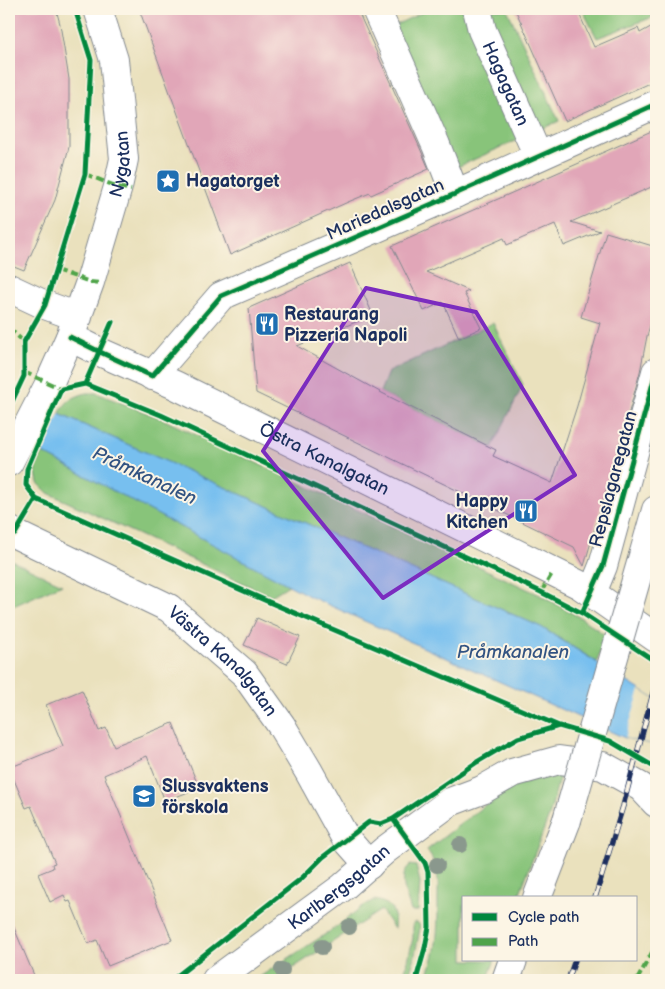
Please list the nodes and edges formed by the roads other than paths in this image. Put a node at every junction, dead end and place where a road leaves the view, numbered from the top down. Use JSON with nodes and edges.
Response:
{"nodes":[{"id":1,"x":98,"y":9,"type":"edge"},
{"id":2,"x":376,"y":9,"type":"edge"},
{"id":3,"x":477,"y":9,"type":"edge"},
{"id":4,"x":656,"y":104,"type":"edge"},
{"id":5,"x":538,"y":156,"type":"junction"},
{"id":6,"x":455,"y":194,"type":"junction"},
{"id":7,"x":9,"y":288,"type":"edge"},
{"id":8,"x":74,"y":327,"type":"junction"},
{"id":9,"x":656,"y":372,"type":"edge"},
{"id":10,"x":152,"y":376,"type":"junction"},
{"id":11,"x":9,"y":462,"type":"edge"},
{"id":12,"x":656,"y":510,"type":"edge"},
{"id":13,"x":9,"y":530,"type":"edge"},
{"id":14,"x":592,"y":593,"type":"junction"},
{"id":15,"x":656,"y":638,"type":"edge"},
{"id":16,"x":656,"y":803,"type":"edge"},
{"id":17,"x":369,"y":865,"type":"junction"},
{"id":18,"x":538,"y":896,"type":"edge"},
{"id":19,"x":512,"y":962,"type":"edge"},
{"id":20,"x":216,"y":980,"type":"edge"},
{"id":21,"x":506,"y":980,"type":"edge"}],
"edges":[{"from":1,"to":8,"type":"street","name":"Nygatan"},
{"from":2,"to":6,"type":"street"},
{"from":3,"to":5,"type":"street","name":"Hagagatan"},
{"from":4,"to":5,"type":"street","name":"Mariedalsgatan"},
{"from":5,"to":6,"type":"street","name":"Mariedalsgatan"},
{"from":6,"to":10,"type":"street","name":"Mariedalsgatan"},
{"from":7,"to":8,"type":"street","name":"Östra Kanalgatan"},
{"from":8,"to":10,"type":"street","name":"Östra Kanalgatan"},
{"from":8,"to":11,"type":"street","name":"Nygatan"},
{"from":9,"to":14,"type":"street","name":"Repslagaregatan"},
{"from":10,"to":14,"type":"street","name":"Östra Kanalgatan"},
{"from":12,"to":18,"type":"street","bridge":true},
{"from":13,"to":17,"type":"street","name":"Västra Kanalgatan"},
{"from":14,"to":15,"type":"street","name":"Östra Kanalgatan"},
{"from":16,"to":17,"type":"street","name":"Karlbergsgatan"},
{"from":17,"to":20,"type":"street","name":"Karlbergsgatan"},
{"from":19,"to":21,"type":"street"}]}
